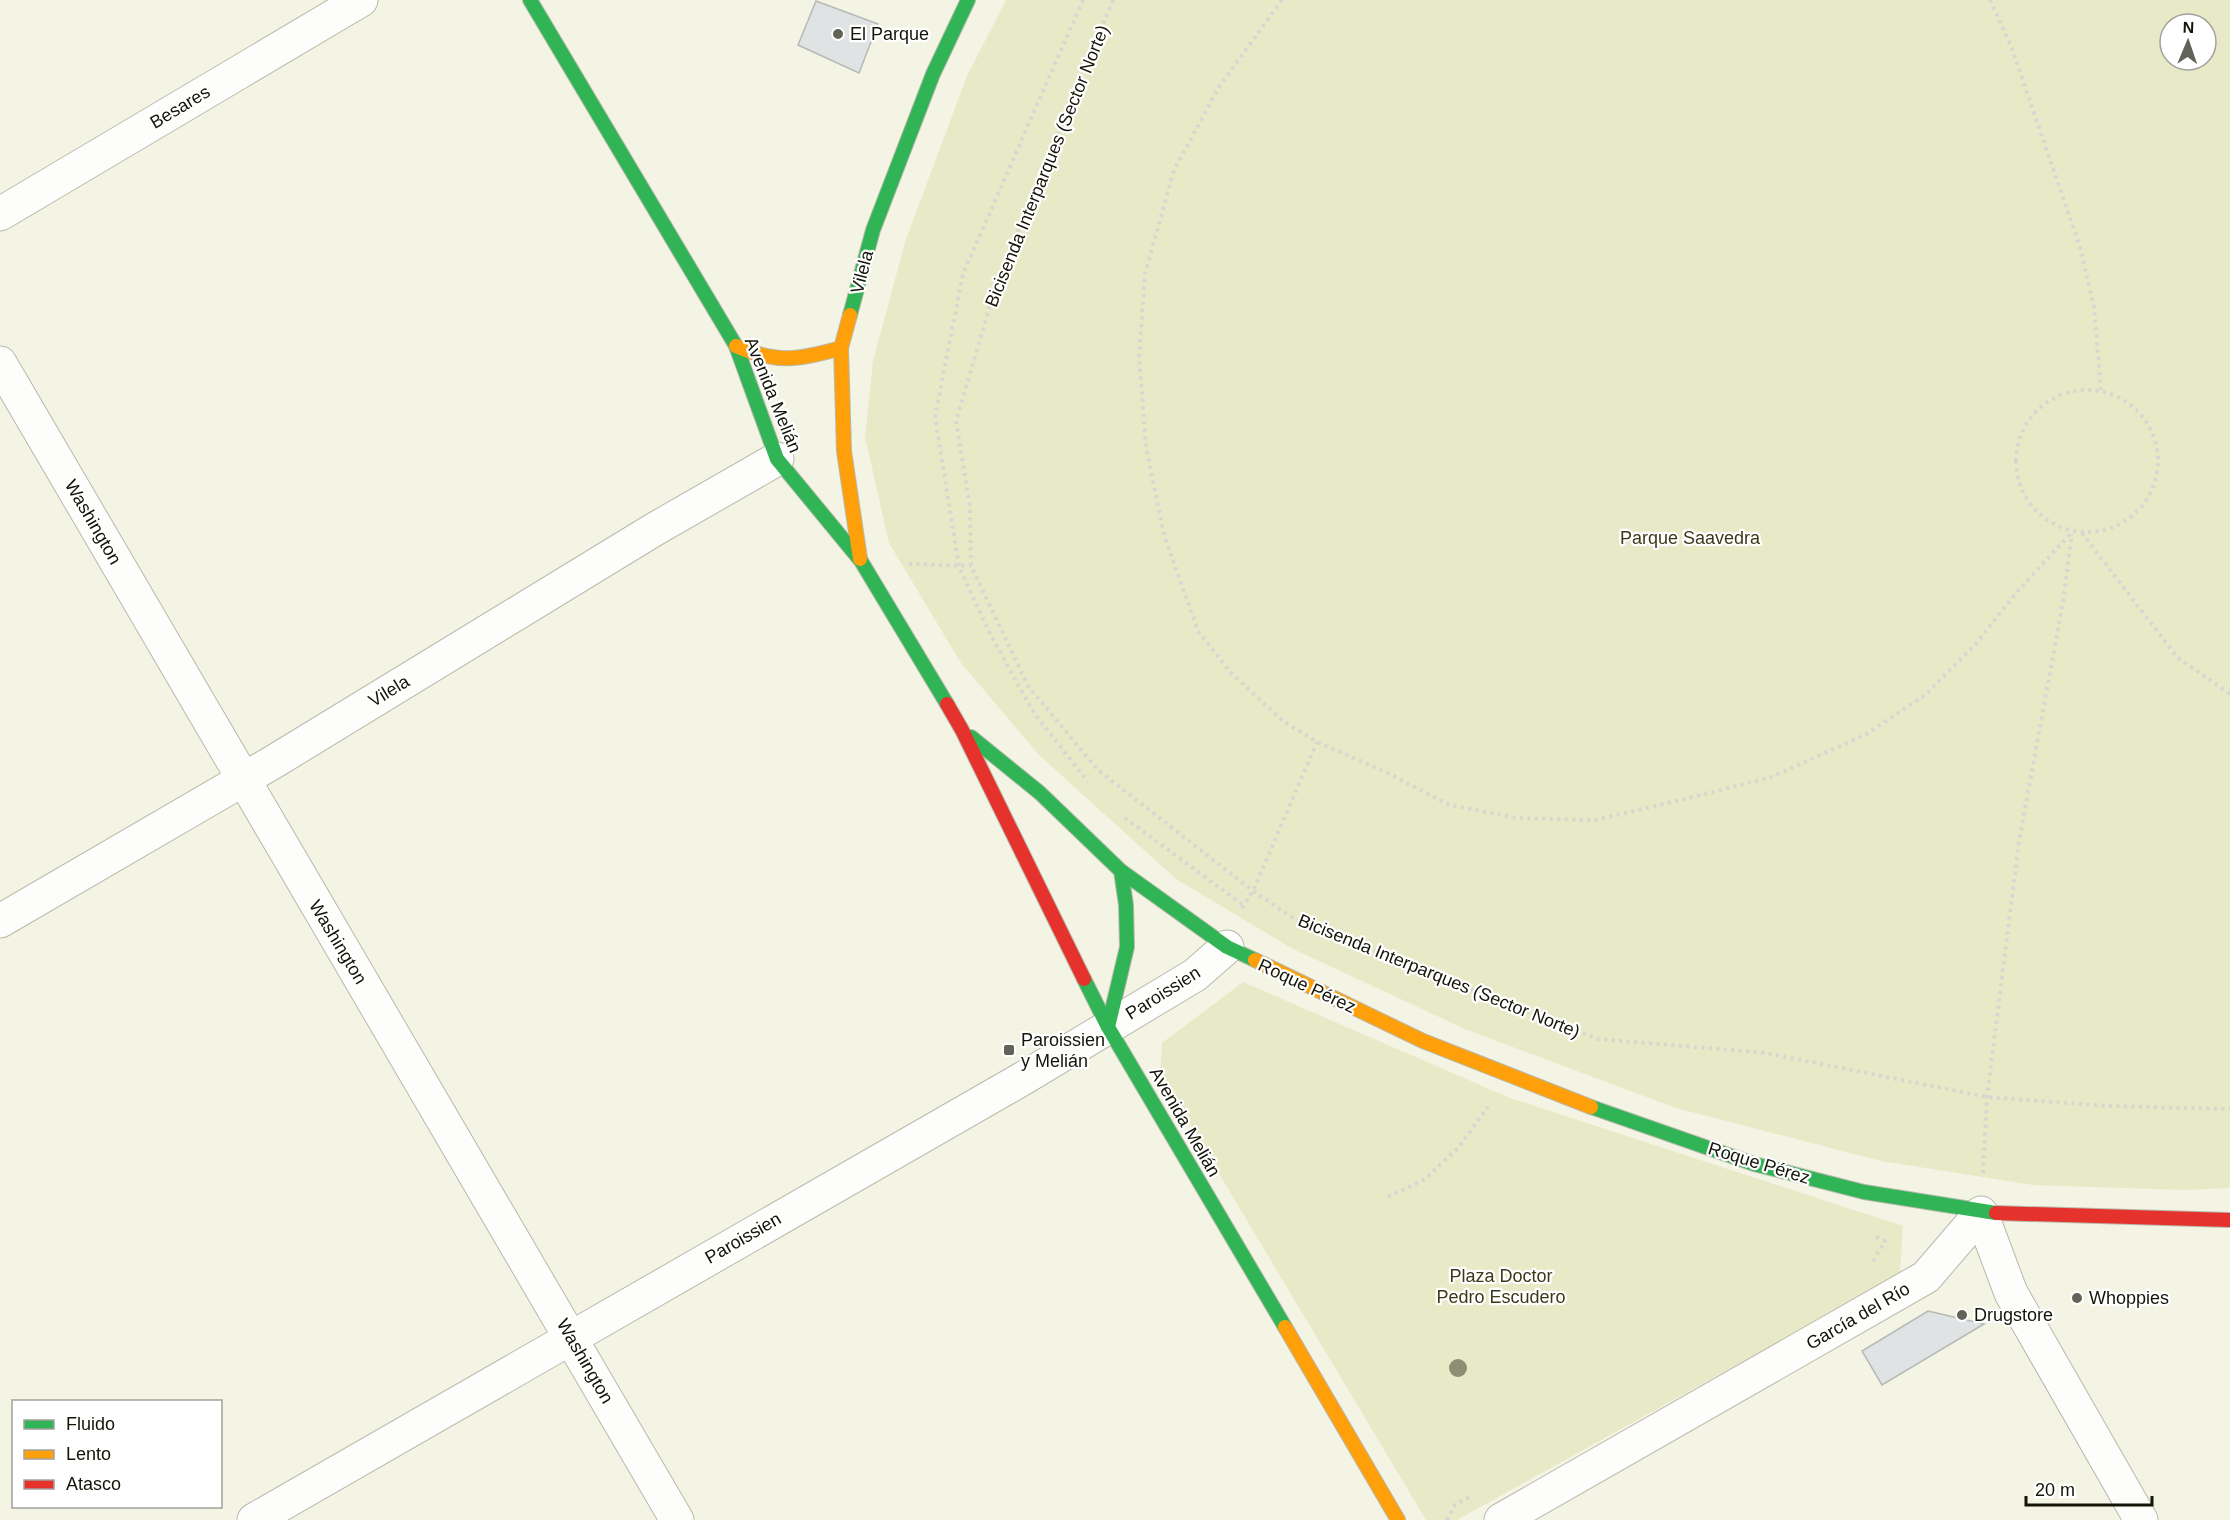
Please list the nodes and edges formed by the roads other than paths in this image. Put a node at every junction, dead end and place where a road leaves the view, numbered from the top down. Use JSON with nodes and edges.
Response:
{"nodes":[{"id":1,"x":361,"y":0,"type":"edge"},
{"id":2,"x":530,"y":0,"type":"edge"},
{"id":3,"x":968,"y":0,"type":"edge"},
{"id":4,"x":0,"y":214,"type":"edge"},
{"id":5,"x":736,"y":346,"type":"junction"},
{"id":6,"x":841,"y":348,"type":"junction"},
{"id":7,"x":0,"y":363,"type":"edge"},
{"id":8,"x":777,"y":459,"type":"junction"},
{"id":9,"x":861,"y":561,"type":"junction"},
{"id":10,"x":962,"y":730,"type":"junction"},
{"id":11,"x":243,"y":779,"type":"junction"},
{"id":12,"x":1121,"y":871,"type":"junction"},
{"id":13,"x":0,"y":921,"type":"edge"},
{"id":14,"x":1227,"y":947,"type":"junction"},
{"id":15,"x":1108,"y":1027,"type":"junction"},
{"id":16,"x":1981,"y":1213,"type":"junction"},
{"id":17,"x":2230,"y":1220,"type":"edge"},
{"id":18,"x":571,"y":1336,"type":"junction"},
{"id":19,"x":254,"y":1520,"type":"edge"},
{"id":20,"x":677,"y":1520,"type":"edge"},
{"id":21,"x":1398,"y":1520,"type":"edge"},
{"id":22,"x":1501,"y":1520,"type":"edge"},
{"id":23,"x":2141,"y":1520,"type":"edge"}],
"edges":[{"from":1,"to":4,"type":"street","name":"Besares"},
{"from":2,"to":5,"type":"street","name":"Avenida Melián"},
{"from":3,"to":6,"type":"street","name":"Vilela"},
{"from":5,"to":6,"type":"street"},
{"from":5,"to":8,"type":"street","name":"Avenida Melián"},
{"from":6,"to":9,"type":"street","name":"Vilela"},
{"from":7,"to":11,"type":"street","name":"Washington"},
{"from":8,"to":9,"type":"street","name":"Avenida Melián"},
{"from":8,"to":11,"type":"street","name":"Vilela"},
{"from":9,"to":10,"type":"street","name":"Avenida Melián"},
{"from":10,"to":12,"type":"street","name":"Avenida Melián"},
{"from":10,"to":15,"type":"street","name":"Avenida Melián"},
{"from":11,"to":13,"type":"street","name":"Vilela"},
{"from":11,"to":18,"type":"street","name":"Washington"},
{"from":12,"to":14,"type":"street","name":"Avenida Melián"},
{"from":12,"to":15,"type":"street"},
{"from":14,"to":15,"type":"street","name":"Paroissien"},
{"from":14,"to":16,"type":"street","name":"Roque Pérez"},
{"from":15,"to":18,"type":"street","name":"Paroissien"},
{"from":15,"to":21,"type":"street","name":"Avenida Melián"},
{"from":16,"to":17,"type":"street"},
{"from":16,"to":22,"type":"street","name":"García del Río"},
{"from":16,"to":23,"type":"street"},
{"from":18,"to":19,"type":"street","name":"Paroissien"},
{"from":18,"to":20,"type":"street","name":"Washington"}]}
